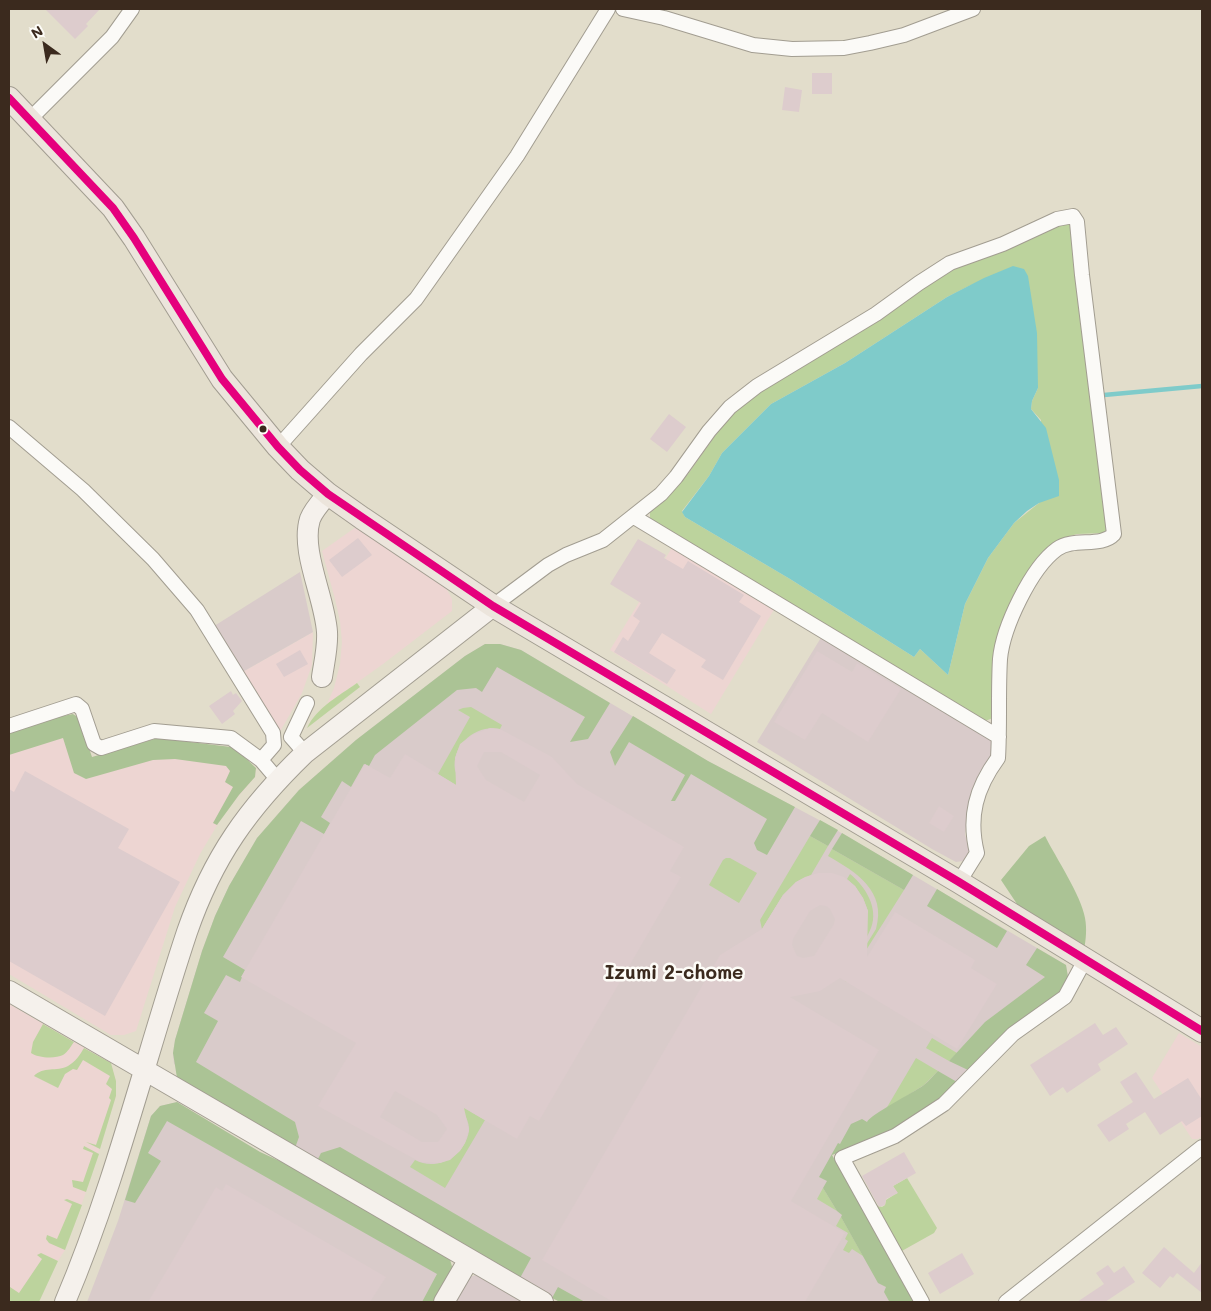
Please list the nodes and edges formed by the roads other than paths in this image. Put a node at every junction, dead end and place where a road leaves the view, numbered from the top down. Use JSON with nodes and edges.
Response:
{"nodes":[{"id":1,"x":132,"y":9,"type":"edge"},
{"id":2,"x":608,"y":9,"type":"edge"},
{"id":3,"x":623,"y":9,"type":"edge"},
{"id":4,"x":973,"y":9,"type":"edge"},
{"id":5,"x":9,"y":98,"type":"edge"},
{"id":6,"x":30,"y":120,"type":"junction"},
{"id":7,"x":9,"y":427,"type":"edge"},
{"id":8,"x":278,"y":448,"type":"junction"},
{"id":9,"x":328,"y":494,"type":"junction"},
{"id":10,"x":634,"y":517,"type":"junction"},
{"id":11,"x":493,"y":606,"type":"junction"},
{"id":12,"x":322,"y":677,"type":"dead end"},
{"id":13,"x":307,"y":703,"type":"dead end"},
{"id":14,"x":9,"y":726,"type":"edge"},
{"id":15,"x":999,"y":737,"type":"junction"},
{"id":16,"x":305,"y":754,"type":"junction"},
{"id":17,"x":261,"y":760,"type":"junction"},
{"id":18,"x":278,"y":780,"type":"junction"},
{"id":19,"x":959,"y":882,"type":"junction"},
{"id":20,"x":1086,"y":960,"type":"junction"},
{"id":21,"x":9,"y":991,"type":"edge"},
{"id":22,"x":1202,"y":1031,"type":"edge"},
{"id":23,"x":144,"y":1069,"type":"junction"},
{"id":24,"x":1202,"y":1147,"type":"edge"},
{"id":25,"x":469,"y":1259,"type":"junction"},
{"id":26,"x":65,"y":1302,"type":"edge"},
{"id":27,"x":444,"y":1302,"type":"edge"},
{"id":28,"x":543,"y":1302,"type":"edge"},
{"id":29,"x":922,"y":1302,"type":"edge"},
{"id":30,"x":1006,"y":1302,"type":"edge"}],
"edges":[{"from":1,"to":6,"type":"street"},
{"from":2,"to":8,"type":"street"},
{"from":3,"to":4,"type":"street"},
{"from":5,"to":6,"type":"main road"},
{"from":6,"to":8,"type":"main road"},
{"from":7,"to":17,"type":"street"},
{"from":8,"to":9,"type":"main road"},
{"from":9,"to":11,"type":"main road"},
{"from":9,"to":12,"type":"street"},
{"from":10,"to":11,"type":"street"},
{"from":10,"to":15,"type":"street"},
{"from":10,"to":15,"type":"street"},
{"from":11,"to":16,"type":"street"},
{"from":11,"to":19,"type":"main road"},
{"from":13,"to":16,"type":"street"},
{"from":14,"to":17,"type":"street"},
{"from":15,"to":19,"type":"street"},
{"from":16,"to":18,"type":"street"},
{"from":17,"to":18,"type":"street"},
{"from":18,"to":23,"type":"street"},
{"from":19,"to":20,"type":"main road"},
{"from":20,"to":22,"type":"main road"},
{"from":20,"to":29,"type":"street"},
{"from":21,"to":23,"type":"street"},
{"from":23,"to":25,"type":"street"},
{"from":23,"to":26,"type":"street"},
{"from":24,"to":30,"type":"street"},
{"from":25,"to":27,"type":"street"},
{"from":25,"to":28,"type":"street"}]}
